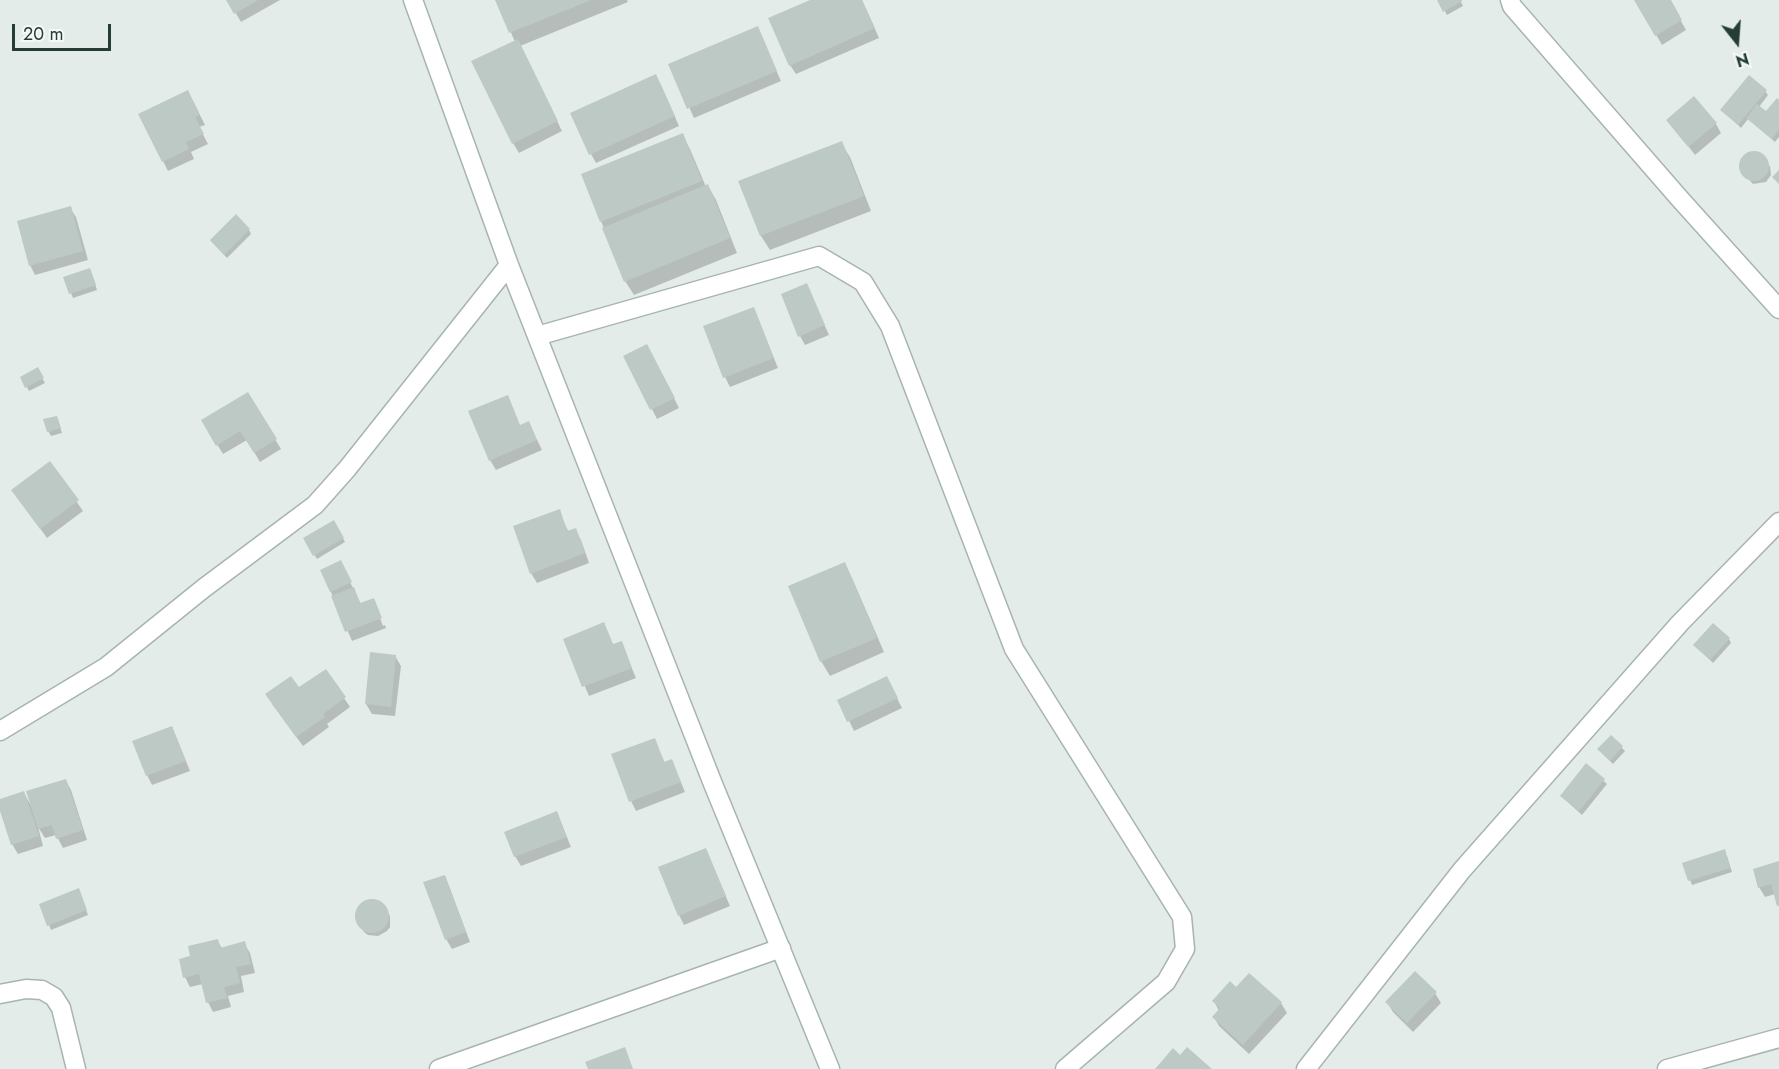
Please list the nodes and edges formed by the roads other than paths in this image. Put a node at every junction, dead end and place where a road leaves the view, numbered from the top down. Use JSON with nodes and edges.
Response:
{"nodes":[{"id":1,"x":413,"y":0,"type":"edge"},
{"id":2,"x":1510,"y":0,"type":"edge"},
{"id":3,"x":509,"y":265,"type":"junction"},
{"id":4,"x":1779,"y":309,"type":"edge"},
{"id":5,"x":537,"y":336,"type":"junction"},
{"id":6,"x":1779,"y":522,"type":"edge"},
{"id":7,"x":0,"y":731,"type":"edge"},
{"id":8,"x":780,"y":948,"type":"junction"},
{"id":9,"x":0,"y":994,"type":"edge"},
{"id":10,"x":1779,"y":1038,"type":"edge"},
{"id":11,"x":75,"y":1069,"type":"edge"},
{"id":12,"x":439,"y":1069,"type":"edge"},
{"id":13,"x":830,"y":1069,"type":"edge"},
{"id":14,"x":1065,"y":1069,"type":"edge"},
{"id":15,"x":1306,"y":1069,"type":"edge"},
{"id":16,"x":1667,"y":1069,"type":"edge"}],
"edges":[{"from":1,"to":3,"type":"street"},
{"from":2,"to":4,"type":"street"},
{"from":3,"to":5,"type":"street"},
{"from":3,"to":7,"type":"street"},
{"from":5,"to":8,"type":"street"},
{"from":5,"to":14,"type":"street"},
{"from":6,"to":15,"type":"street"},
{"from":8,"to":12,"type":"street"},
{"from":8,"to":13,"type":"street"},
{"from":9,"to":11,"type":"street"},
{"from":10,"to":16,"type":"street"}]}
